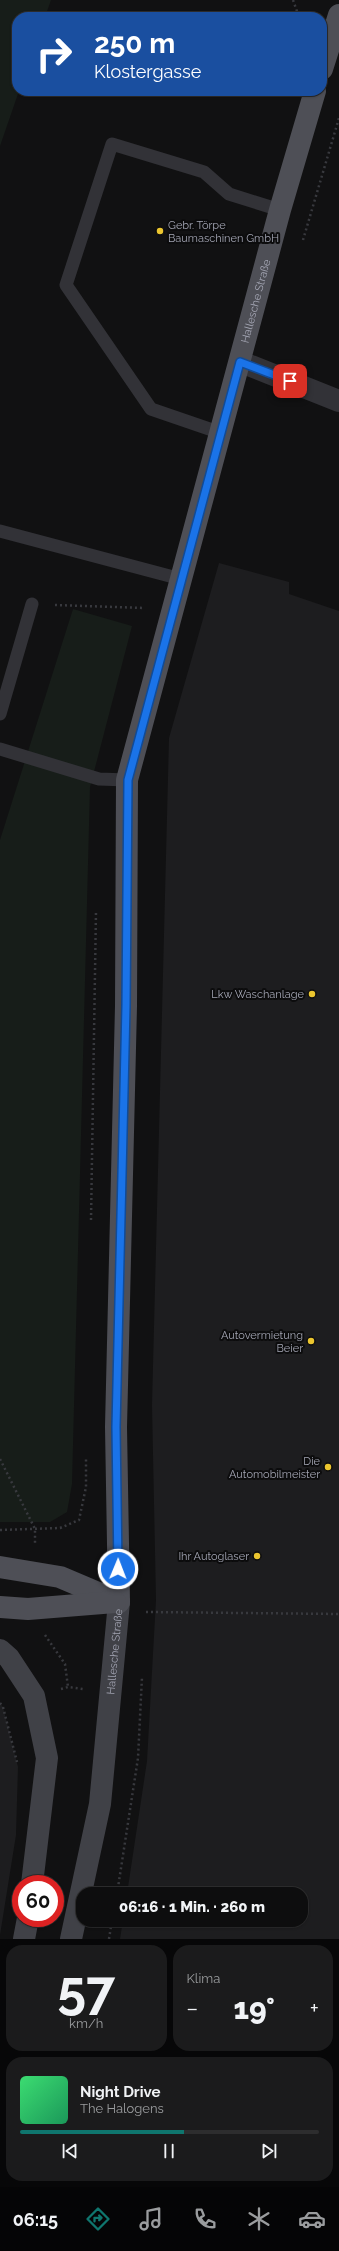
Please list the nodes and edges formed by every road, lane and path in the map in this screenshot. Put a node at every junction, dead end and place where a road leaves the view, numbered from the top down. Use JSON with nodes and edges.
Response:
{"nodes":[{"id":1,"x":293,"y":0,"type":"edge"},
{"id":2,"x":297,"y":12,"type":"edge"},
{"id":3,"x":339,"y":15,"type":"edge"},
{"id":4,"x":327,"y":53,"type":"edge"},
{"id":5,"x":314,"y":96,"type":"edge"},
{"id":6,"x":280,"y":210,"type":"junction"},
{"id":7,"x":240,"y":362,"type":"junction"},
{"id":8,"x":339,"y":401,"type":"edge"},
{"id":9,"x":221,"y":433,"type":"junction"},
{"id":10,"x":0,"y":531,"type":"edge"},
{"id":11,"x":181,"y":579,"type":"junction"},
{"id":12,"x":32,"y":604,"type":"joint"},
{"id":13,"x":146,"y":608,"type":"dead end"},
{"id":14,"x":0,"y":714,"type":"edge"},
{"id":15,"x":0,"y":749,"type":"edge"},
{"id":16,"x":128,"y":780,"type":"junction"},
{"id":17,"x":96,"y":906,"type":"dead end"},
{"id":18,"x":90,"y":1225,"type":"dead end"},
{"id":19,"x":86,"y":1456,"type":"dead end"},
{"id":20,"x":0,"y":1459,"type":"edge"},
{"id":21,"x":35,"y":1529,"type":"junction"},
{"id":22,"x":0,"y":1530,"type":"edge"},
{"id":23,"x":0,"y":1567,"type":"edge"},
{"id":24,"x":119,"y":1602,"type":"junction"},
{"id":25,"x":146,"y":1604,"type":"dead end"},
{"id":26,"x":0,"y":1606,"type":"edge"},
{"id":27,"x":146,"y":1612,"type":"junction"},
{"id":28,"x":339,"y":1614,"type":"edge"},
{"id":29,"x":145,"y":1619,"type":"dead end"},
{"id":30,"x":0,"y":1650,"type":"edge"},
{"id":31,"x":142,"y":1673,"type":"dead end"},
{"id":32,"x":111,"y":1693,"type":"junction"},
{"id":33,"x":34,"y":1696,"type":"junction"},
{"id":34,"x":141,"y":1696,"type":"junction"},
{"id":35,"x":0,"y":1703,"type":"edge"},
{"id":36,"x":33,"y":1875,"type":"edge"},
{"id":37,"x":118,"y":1887,"type":"edge"},
{"id":38,"x":26,"y":1927,"type":"edge"},
{"id":39,"x":111,"y":1927,"type":"edge"},
{"id":40,"x":24,"y":1939,"type":"edge"},
{"id":41,"x":71,"y":1939,"type":"edge"},
{"id":42,"x":109,"y":1939,"type":"edge"}],
"edges":[{"from":1,"to":2,"type":"path"},
{"from":3,"to":4,"type":"main road"},
{"from":5,"to":6,"type":"main road","name":"Hallesche Straße"},
{"from":6,"to":7,"type":"main road","name":"Hallesche Straße"},
{"from":6,"to":9,"type":"lane"},
{"from":7,"to":8,"type":"street"},
{"from":7,"to":9,"type":"main road","name":"Hallesche Straße"},
{"from":9,"to":11,"type":"main road","name":"Hallesche Straße"},
{"from":10,"to":11,"type":"lane"},
{"from":11,"to":16,"type":"main road","name":"Hallesche Straße"},
{"from":12,"to":13,"type":"path"},
{"from":12,"to":14,"type":"lane"},
{"from":15,"to":16,"type":"lane"},
{"from":16,"to":24,"type":"main road","name":"Hallesche Straße"},
{"from":17,"to":18,"type":"path"},
{"from":19,"to":21,"type":"path"},
{"from":20,"to":21,"type":"path"},
{"from":21,"to":22,"type":"path"},
{"from":23,"to":24,"type":"main road"},
{"from":24,"to":26,"type":"main road"},
{"from":24,"to":32,"type":"main road","name":"Hallesche Straße"},
{"from":25,"to":27,"type":"path"},
{"from":27,"to":28,"type":"path"},
{"from":27,"to":29,"type":"path"},
{"from":30,"to":33,"type":"main road"},
{"from":31,"to":34,"type":"path"},
{"from":32,"to":33,"type":"path"},
{"from":32,"to":34,"type":"path"},
{"from":32,"to":41,"type":"main road","name":"Hallesche Straße"},
{"from":33,"to":35,"type":"path"},
{"from":33,"to":36,"type":"main road"},
{"from":34,"to":37,"type":"path"},
{"from":38,"to":40,"type":"main road"},
{"from":39,"to":42,"type":"path"}]}
